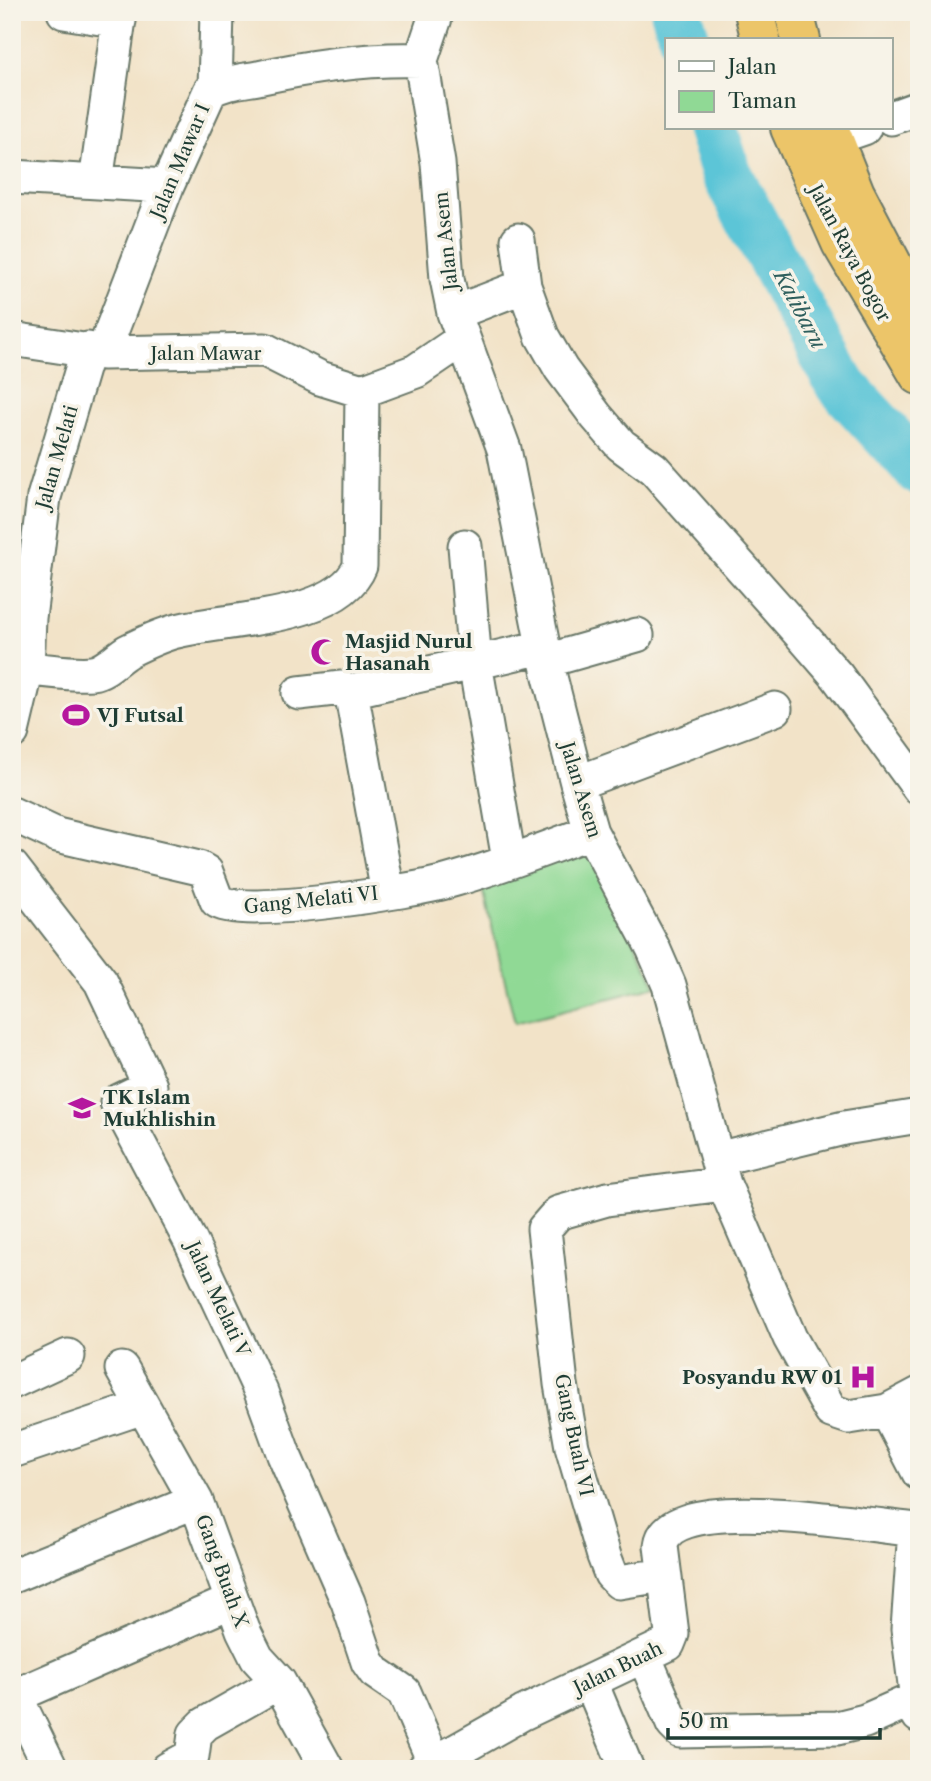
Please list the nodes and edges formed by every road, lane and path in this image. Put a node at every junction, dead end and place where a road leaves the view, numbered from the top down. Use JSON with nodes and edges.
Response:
{"nodes":[{"id":1,"x":64,"y":12,"type":"edge"},
{"id":2,"x":217,"y":12,"type":"edge"},
{"id":3,"x":437,"y":12,"type":"edge"},
{"id":4,"x":754,"y":12,"type":"edge"},
{"id":5,"x":794,"y":12,"type":"edge"},
{"id":6,"x":120,"y":17,"type":"edge"},
{"id":7,"x":760,"y":38,"type":"edge"},
{"id":8,"x":800,"y":38,"type":"edge"},
{"id":9,"x":421,"y":60,"type":"junction"},
{"id":10,"x":215,"y":88,"type":"junction"},
{"id":11,"x":919,"y":108,"type":"edge"},
{"id":12,"x":892,"y":118,"type":"edge"},
{"id":13,"x":791,"y":130,"type":"edge"},
{"id":14,"x":842,"y":131,"type":"edge"},
{"id":15,"x":12,"y":177,"type":"edge"},
{"id":16,"x":96,"y":182,"type":"junction"},
{"id":17,"x":167,"y":186,"type":"junction"},
{"id":18,"x":518,"y":240,"type":"dead end"},
{"id":19,"x":524,"y":286,"type":"junction"},
{"id":20,"x":919,"y":315,"type":"edge"},
{"id":21,"x":459,"y":326,"type":"junction"},
{"id":22,"x":12,"y":339,"type":"edge"},
{"id":23,"x":95,"y":351,"type":"junction"},
{"id":24,"x":919,"y":374,"type":"edge"},
{"id":25,"x":362,"y":391,"type":"junction"},
{"id":26,"x":465,"y":547,"type":"dead end"},
{"id":27,"x":637,"y":635,"type":"dead end"},
{"id":28,"x":544,"y":654,"type":"junction"},
{"id":29,"x":475,"y":663,"type":"junction"},
{"id":30,"x":27,"y":669,"type":"junction"},
{"id":31,"x":351,"y":691,"type":"junction"},
{"id":32,"x":299,"y":693,"type":"dead end"},
{"id":33,"x":775,"y":709,"type":"dead end"},
{"id":34,"x":12,"y":732,"type":"edge"},
{"id":35,"x":577,"y":783,"type":"junction"},
{"id":36,"x":919,"y":788,"type":"edge"},
{"id":37,"x":12,"y":814,"type":"edge"},
{"id":38,"x":591,"y":832,"type":"junction"},
{"id":39,"x":509,"y":860,"type":"junction"},
{"id":40,"x":12,"y":867,"type":"edge"},
{"id":41,"x":388,"y":893,"type":"junction"},
{"id":42,"x":919,"y":1116,"type":"edge"},
{"id":43,"x":720,"y":1171,"type":"junction"},
{"id":44,"x":68,"y":1356,"type":"dead end"},
{"id":45,"x":122,"y":1369,"type":"dead end"},
{"id":46,"x":12,"y":1382,"type":"edge"},
{"id":47,"x":919,"y":1394,"type":"edge"},
{"id":48,"x":143,"y":1408,"type":"junction"},
{"id":49,"x":887,"y":1411,"type":"junction"},
{"id":50,"x":12,"y":1451,"type":"edge"},
{"id":51,"x":919,"y":1473,"type":"edge"},
{"id":52,"x":196,"y":1501,"type":"junction"},
{"id":53,"x":917,"y":1530,"type":"edge"},
{"id":54,"x":663,"y":1575,"type":"junction"},
{"id":55,"x":12,"y":1576,"type":"edge"},
{"id":56,"x":232,"y":1601,"type":"junction"},
{"id":57,"x":644,"y":1656,"type":"junction"},
{"id":58,"x":279,"y":1682,"type":"junction"},
{"id":59,"x":591,"y":1683,"type":"junction"},
{"id":60,"x":14,"y":1692,"type":"edge"},
{"id":61,"x":917,"y":1707,"type":"edge"},
{"id":62,"x":432,"y":1767,"type":"edge"},
{"id":63,"x":51,"y":1769,"type":"edge"},
{"id":64,"x":168,"y":1769,"type":"edge"},
{"id":65,"x":327,"y":1769,"type":"edge"},
{"id":66,"x":626,"y":1769,"type":"edge"}],
"edges":[{"from":1,"to":6,"type":"street"},
{"from":2,"to":10,"type":"street"},
{"from":3,"to":9,"type":"street","name":"Jalan Asem"},
{"from":4,"to":7,"type":"highway"},
{"from":5,"to":8,"type":"highway"},
{"from":6,"to":16,"type":"street"},
{"from":9,"to":10,"type":"street","name":"Jalan Mawar I"},
{"from":9,"to":21,"type":"street","name":"Jalan Asem"},
{"from":10,"to":17,"type":"street","name":"Jalan Mawar I"},
{"from":11,"to":12,"type":"street"},
{"from":13,"to":24,"type":"highway","name":"Jalan Raya Bogor"},
{"from":14,"to":20,"type":"highway","name":"Jalan Raya Bogor"},
{"from":15,"to":16,"type":"street"},
{"from":16,"to":17,"type":"street"},
{"from":17,"to":23,"type":"street","name":"Jalan Mawar I"},
{"from":18,"to":19,"type":"street"},
{"from":19,"to":21,"type":"street"},
{"from":19,"to":36,"type":"street"},
{"from":21,"to":25,"type":"street"},
{"from":21,"to":28,"type":"street","name":"Jalan Asem"},
{"from":22,"to":23,"type":"street","name":"Jalan Mawar"},
{"from":23,"to":25,"type":"street","name":"Jalan Mawar"},
{"from":23,"to":30,"type":"street","name":"Jalan Melati"},
{"from":25,"to":30,"type":"street"},
{"from":26,"to":29,"type":"street"},
{"from":27,"to":28,"type":"street"},
{"from":28,"to":29,"type":"street"},
{"from":28,"to":35,"type":"street","name":"Jalan Asem"},
{"from":29,"to":31,"type":"street"},
{"from":29,"to":39,"type":"street"},
{"from":30,"to":34,"type":"street","name":"Jalan Melati"},
{"from":31,"to":32,"type":"street"},
{"from":31,"to":41,"type":"street"},
{"from":33,"to":35,"type":"street"},
{"from":35,"to":38,"type":"street","name":"Jalan Asem"},
{"from":37,"to":41,"type":"street","name":"Gang Melati VI"},
{"from":38,"to":39,"type":"street","name":"Gang Melati VI"},
{"from":38,"to":43,"type":"street","name":"Jalan Asem"},
{"from":39,"to":41,"type":"street","name":"Gang Melati VI"},
{"from":40,"to":62,"type":"street","name":"Jalan Melati V"},
{"from":42,"to":43,"type":"street"},
{"from":43,"to":49,"type":"street","name":"Jalan Asem"},
{"from":43,"to":54,"type":"street","name":"Gang Buah VI"},
{"from":44,"to":46,"type":"street"},
{"from":45,"to":48,"type":"street","name":"Gang Buah X"},
{"from":47,"to":49,"type":"street","name":"Jalan Asem"},
{"from":48,"to":50,"type":"street"},
{"from":48,"to":52,"type":"street","name":"Gang Buah X"},
{"from":49,"to":51,"type":"street"},
{"from":52,"to":55,"type":"street"},
{"from":52,"to":56,"type":"street","name":"Gang Buah X"},
{"from":53,"to":54,"type":"street","name":"Jalan Buah"},
{"from":53,"to":61,"type":"street"},
{"from":54,"to":57,"type":"street","name":"Jalan Buah"},
{"from":56,"to":58,"type":"street","name":"Gang Buah X"},
{"from":56,"to":60,"type":"street"},
{"from":57,"to":59,"type":"street","name":"Jalan Buah"},
{"from":57,"to":61,"type":"street"},
{"from":58,"to":64,"type":"street"},
{"from":58,"to":65,"type":"street","name":"Gang Buah X"},
{"from":59,"to":62,"type":"street","name":"Jalan Buah"},
{"from":59,"to":66,"type":"street"},
{"from":60,"to":63,"type":"street"}]}
